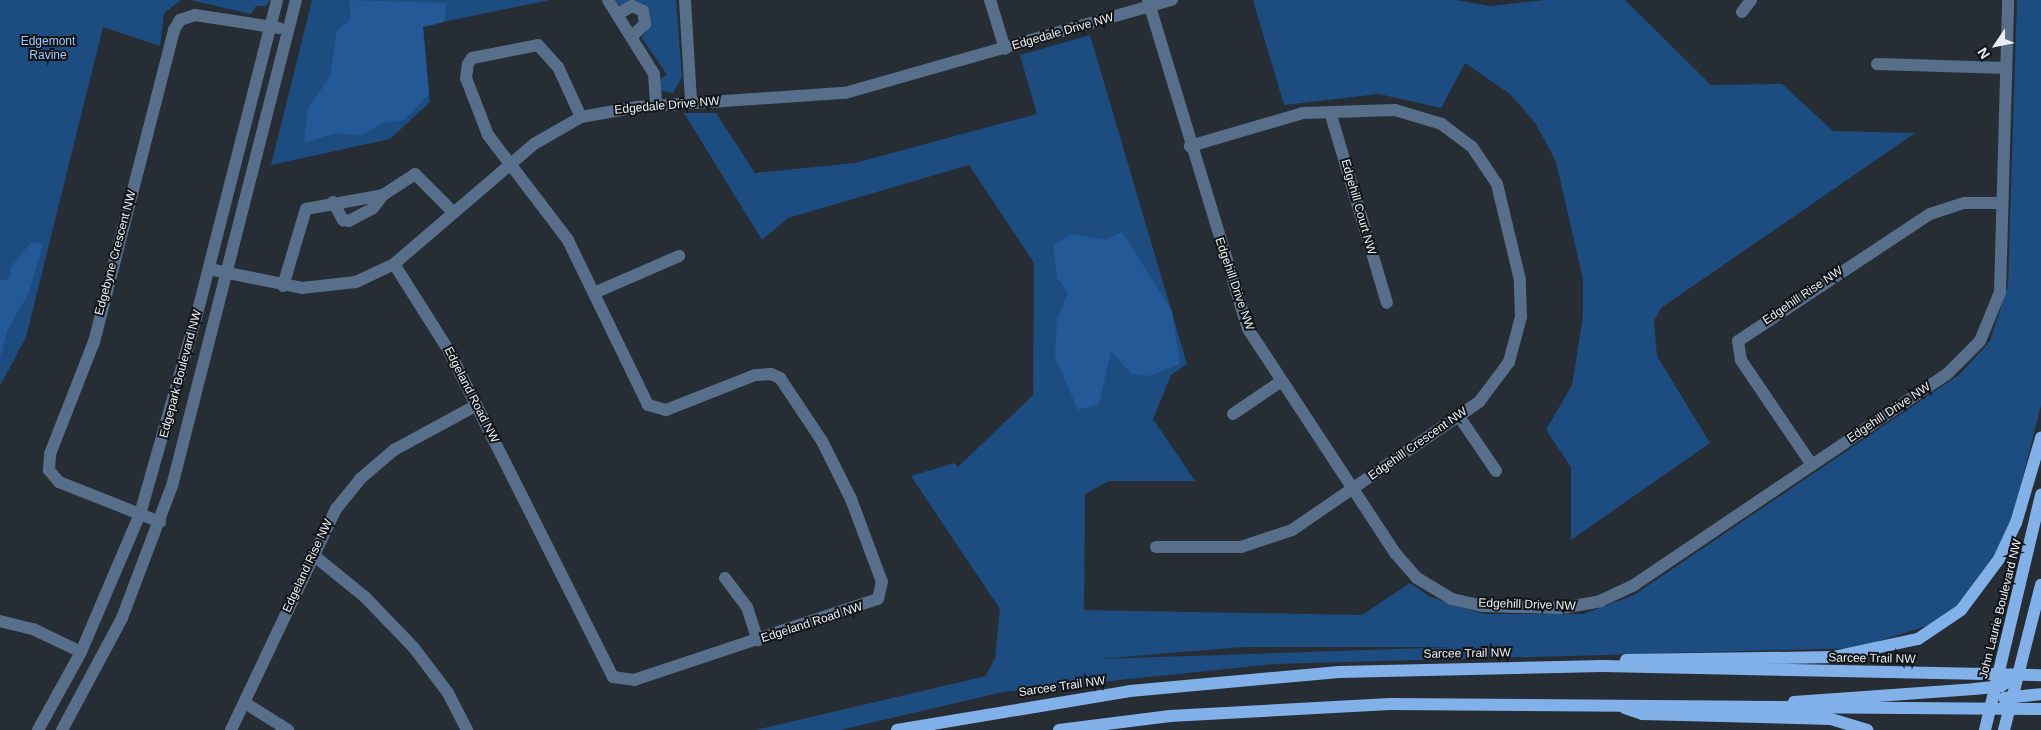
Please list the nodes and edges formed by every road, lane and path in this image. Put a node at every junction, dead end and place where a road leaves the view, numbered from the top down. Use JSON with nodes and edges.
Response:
{"nodes":[{"id":1,"x":277,"y":0,"type":"edge"},
{"id":2,"x":296,"y":0,"type":"edge"},
{"id":3,"x":608,"y":0,"type":"edge"},
{"id":4,"x":685,"y":0,"type":"edge"},
{"id":5,"x":990,"y":0,"type":"edge"},
{"id":6,"x":1172,"y":0,"type":"edge"},
{"id":7,"x":1751,"y":0,"type":"edge"},
{"id":8,"x":2008,"y":0,"type":"edge"},
{"id":9,"x":1149,"y":3,"type":"edge"},
{"id":10,"x":1742,"y":12,"type":"dead end"},
{"id":11,"x":618,"y":14,"type":"junction"},
{"id":12,"x":270,"y":26,"type":"junction"},
{"id":13,"x":289,"y":30,"type":"junction"},
{"id":14,"x":632,"y":36,"type":"junction"},
{"id":15,"x":1005,"y":49,"type":"junction"},
{"id":16,"x":1877,"y":64,"type":"dead end"},
{"id":17,"x":2006,"y":68,"type":"junction"},
{"id":18,"x":691,"y":102,"type":"junction"},
{"id":19,"x":656,"y":106,"type":"junction"},
{"id":20,"x":1330,"y":112,"type":"junction"},
{"id":21,"x":581,"y":117,"type":"junction"},
{"id":22,"x":1190,"y":146,"type":"junction"},
{"id":23,"x":511,"y":165,"type":"junction"},
{"id":24,"x":383,"y":195,"type":"junction"},
{"id":25,"x":333,"y":202,"type":"junction"},
{"id":26,"x":2002,"y":202,"type":"junction"},
{"id":27,"x":454,"y":213,"type":"junction"},
{"id":28,"x":679,"y":256,"type":"dead end"},
{"id":29,"x":394,"y":264,"type":"junction"},
{"id":30,"x":209,"y":269,"type":"junction"},
{"id":31,"x":228,"y":274,"type":"junction"},
{"id":32,"x":283,"y":286,"type":"junction"},
{"id":33,"x":594,"y":293,"type":"junction"},
{"id":34,"x":1387,"y":303,"type":"dead end"},
{"id":35,"x":1280,"y":382,"type":"junction"},
{"id":36,"x":477,"y":405,"type":"junction"},
{"id":37,"x":1233,"y":414,"type":"dead end"},
{"id":38,"x":1460,"y":418,"type":"junction"},
{"id":39,"x":2041,"y":438,"type":"edge"},
{"id":40,"x":1812,"y":465,"type":"junction"},
{"id":41,"x":1496,"y":471,"type":"dead end"},
{"id":42,"x":1353,"y":489,"type":"junction"},
{"id":43,"x":2041,"y":495,"type":"edge"},
{"id":44,"x":140,"y":514,"type":"junction"},
{"id":45,"x":160,"y":522,"type":"junction"},
{"id":46,"x":1156,"y":547,"type":"dead end"},
{"id":47,"x":312,"y":554,"type":"junction"},
{"id":48,"x":725,"y":578,"type":"dead end"},
{"id":49,"x":2041,"y":585,"type":"edge"},
{"id":50,"x":0,"y":621,"type":"edge"},
{"id":51,"x":758,"y":640,"type":"junction"},
{"id":52,"x":81,"y":652,"type":"junction"},
{"id":53,"x":1602,"y":666,"type":"junction"},
{"id":54,"x":2017,"y":675,"type":"junction"},
{"id":55,"x":2041,"y":675,"type":"edge"},
{"id":56,"x":1997,"y":681,"type":"junction"},
{"id":57,"x":2041,"y":694,"type":"edge"},
{"id":58,"x":245,"y":703,"type":"junction"},
{"id":59,"x":2010,"y":703,"type":"junction"},
{"id":60,"x":1615,"y":705,"type":"junction"},
{"id":61,"x":1777,"y":707,"type":"junction"},
{"id":62,"x":1990,"y":709,"type":"junction"},
{"id":63,"x":2041,"y":709,"type":"edge"},
{"id":64,"x":38,"y":730,"type":"edge"},
{"id":65,"x":62,"y":730,"type":"edge"},
{"id":66,"x":231,"y":730,"type":"edge"},
{"id":67,"x":288,"y":730,"type":"edge"},
{"id":68,"x":467,"y":730,"type":"edge"},
{"id":69,"x":897,"y":730,"type":"edge"},
{"id":70,"x":1059,"y":730,"type":"edge"},
{"id":71,"x":1867,"y":730,"type":"edge"},
{"id":72,"x":1985,"y":730,"type":"edge"},
{"id":73,"x":2004,"y":730,"type":"edge"}],
"edges":[{"from":1,"to":12,"type":"street","name":"Edgepark Boulevard NW"},
{"from":2,"to":13,"type":"street","name":"Edgepark Boulevard NW"},
{"from":3,"to":11,"type":"street"},
{"from":4,"to":18,"type":"street"},
{"from":5,"to":15,"type":"street"},
{"from":6,"to":9,"type":"street","name":"Edgedale Drive NW"},
{"from":7,"to":10,"type":"street"},
{"from":8,"to":17,"type":"street","name":"Edgehill Drive NW"},
{"from":9,"to":15,"type":"street","name":"Edgedale Drive NW"},
{"from":9,"to":22,"type":"street","name":"Edgehill Drive NW"},
{"from":11,"to":14,"type":"street"},
{"from":11,"to":14,"type":"street"},
{"from":12,"to":13,"type":"street","name":"Edgebyne Crescent NW"},
{"from":12,"to":30,"type":"street","name":"Edgepark Boulevard NW"},
{"from":12,"to":44,"type":"street","name":"Edgebyne Crescent NW"},
{"from":13,"to":31,"type":"street","name":"Edgepark Boulevard NW"},
{"from":14,"to":19,"type":"street"},
{"from":15,"to":18,"type":"street","name":"Edgedale Drive NW"},
{"from":16,"to":17,"type":"street"},
{"from":17,"to":26,"type":"street","name":"Edgehill Drive NW"},
{"from":18,"to":19,"type":"street","name":"Edgedale Drive NW"},
{"from":19,"to":21,"type":"street","name":"Edgedale Drive NW"},
{"from":20,"to":22,"type":"street","name":"Edgehill Crescent NW"},
{"from":20,"to":34,"type":"street","name":"Edgehill Court NW"},
{"from":20,"to":38,"type":"street","name":"Edgehill Crescent NW"},
{"from":21,"to":23,"type":"street","name":"Edgedale Drive NW"},
{"from":21,"to":23,"type":"street","name":"Edgeland Road NW"},
{"from":22,"to":35,"type":"street","name":"Edgehill Drive NW"},
{"from":23,"to":27,"type":"street","name":"Edgedale Drive NW"},
{"from":23,"to":33,"type":"street","name":"Edgeland Road NW"},
{"from":24,"to":25,"type":"street"},
{"from":24,"to":25,"type":"street"},
{"from":24,"to":27,"type":"street"},
{"from":25,"to":32,"type":"street"},
{"from":26,"to":40,"type":"street","name":"Edgehill Drive NW"},
{"from":26,"to":40,"type":"street","name":"Edgehill Rise NW"},
{"from":27,"to":29,"type":"street","name":"Edgedale Drive NW"},
{"from":28,"to":33,"type":"street"},
{"from":29,"to":32,"type":"street","name":"Edgedale Drive NW"},
{"from":29,"to":36,"type":"street","name":"Edgeland Road NW"},
{"from":30,"to":31,"type":"street","name":"Edgedale Drive NW"},
{"from":30,"to":44,"type":"street","name":"Edgepark Boulevard NW"},
{"from":31,"to":32,"type":"street","name":"Edgedale Drive NW"},
{"from":31,"to":45,"type":"street","name":"Edgepark Boulevard NW"},
{"from":33,"to":51,"type":"street","name":"Edgeland Road NW"},
{"from":35,"to":37,"type":"street"},
{"from":35,"to":42,"type":"street","name":"Edgehill Drive NW"},
{"from":36,"to":47,"type":"street","name":"Edgeland Rise NW"},
{"from":36,"to":51,"type":"street","name":"Edgeland Road NW"},
{"from":38,"to":41,"type":"street"},
{"from":38,"to":42,"type":"street","name":"Edgehill Crescent NW"},
{"from":39,"to":53,"type":"main road"},
{"from":40,"to":42,"type":"street","name":"Edgehill Drive NW"},
{"from":42,"to":46,"type":"street","name":"Edgehill Crescent NW"},
{"from":43,"to":56,"type":"main road","name":"John Laurie Boulevard NW"},
{"from":44,"to":45,"type":"street","name":"Edgebyne Crescent NW"},
{"from":44,"to":52,"type":"street","name":"Edgepark Boulevard NW"},
{"from":45,"to":65,"type":"street","name":"Edgepark Boulevard NW"},
{"from":47,"to":58,"type":"street","name":"Edgeland Rise NW"},
{"from":47,"to":68,"type":"street"},
{"from":48,"to":51,"type":"street"},
{"from":49,"to":54,"type":"main road"},
{"from":50,"to":52,"type":"street"},
{"from":52,"to":64,"type":"street","name":"Edgepark Boulevard NW"},
{"from":53,"to":56,"type":"main road","name":"Sarcee Trail NW"},
{"from":53,"to":69,"type":"main road","name":"Sarcee Trail NW"},
{"from":54,"to":55,"type":"main road"},
{"from":54,"to":56,"type":"main road"},
{"from":54,"to":59,"type":"main road"},
{"from":56,"to":61,"type":"main road"},
{"from":56,"to":62,"type":"main road","name":"John Laurie Boulevard NW"},
{"from":57,"to":59,"type":"main road"},
{"from":58,"to":66,"type":"street","name":"Edgeland Rise NW"},
{"from":58,"to":67,"type":"street"},
{"from":59,"to":62,"type":"main road"},
{"from":59,"to":63,"type":"main road"},
{"from":59,"to":73,"type":"main road"},
{"from":60,"to":61,"type":"main road"},
{"from":60,"to":70,"type":"main road"},
{"from":60,"to":71,"type":"main road"},
{"from":61,"to":62,"type":"main road"},
{"from":62,"to":72,"type":"main road","name":"John Laurie Boulevard NW"}]}
